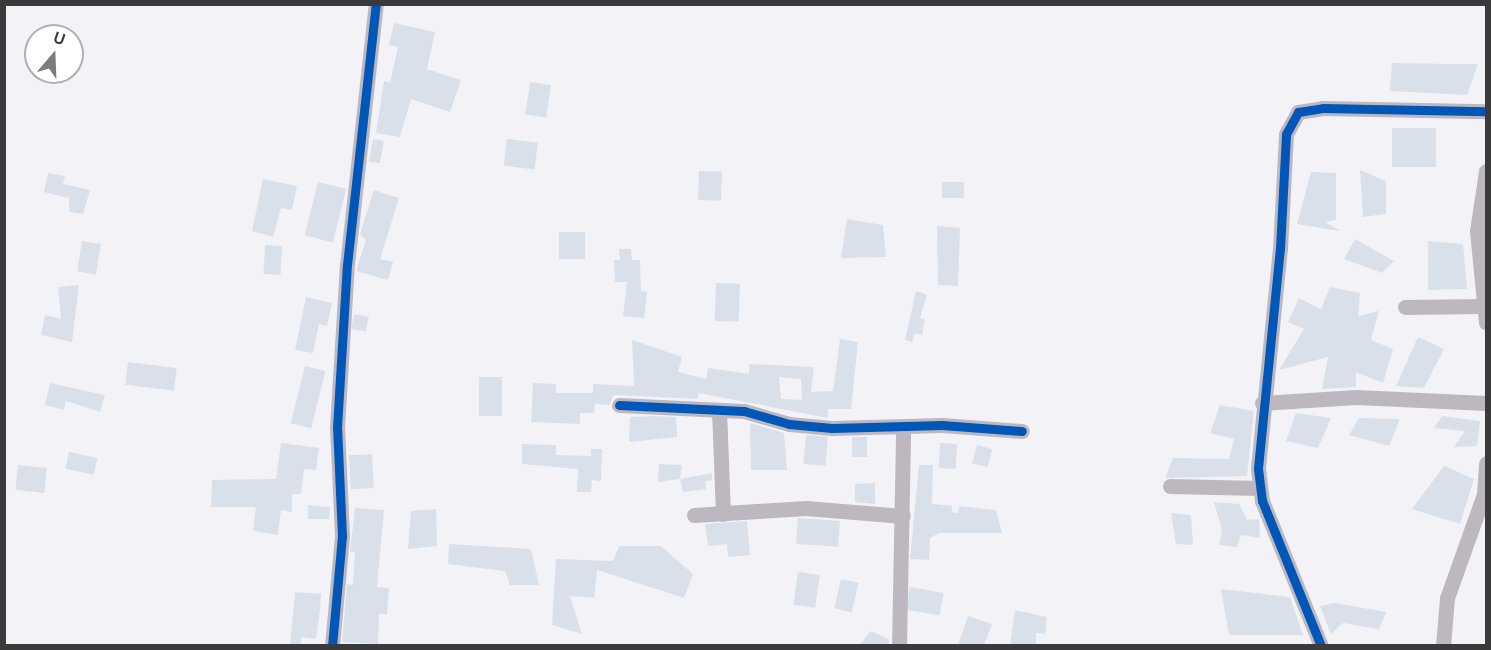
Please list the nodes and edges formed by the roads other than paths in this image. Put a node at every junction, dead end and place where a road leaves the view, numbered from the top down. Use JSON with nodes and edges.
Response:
{"nodes":[{"id":1,"x":376,"y":4,"type":"edge"},
{"id":2,"x":1486,"y":111,"type":"edge"},
{"id":3,"x":1486,"y":171,"type":"edge"},
{"id":4,"x":1483,"y":306,"type":"junction"},
{"id":5,"x":1405,"y":308,"type":"dead end"},
{"id":6,"x":1486,"y":323,"type":"edge"},
{"id":7,"x":1262,"y":403,"type":"junction"},
{"id":8,"x":1486,"y":404,"type":"edge"},
{"id":9,"x":619,"y":405,"type":"dead end"},
{"id":10,"x":719,"y":410,"type":"junction"},
{"id":11,"x":903,"y":428,"type":"junction"},
{"id":12,"x":1022,"y":431,"type":"dead end"},
{"id":13,"x":1486,"y":463,"type":"edge"},
{"id":14,"x":1170,"y":486,"type":"dead end"},
{"id":15,"x":1259,"y":488,"type":"junction"},
{"id":16,"x":723,"y":514,"type":"junction"},
{"id":17,"x":694,"y":515,"type":"dead end"},
{"id":18,"x":903,"y":516,"type":"junction"},
{"id":19,"x":333,"y":645,"type":"edge"},
{"id":20,"x":899,"y":645,"type":"edge"},
{"id":21,"x":1321,"y":645,"type":"edge"},
{"id":22,"x":1443,"y":645,"type":"edge"}],
"edges":[{"from":1,"to":19,"type":"street"},
{"from":2,"to":7,"type":"street"},
{"from":3,"to":4,"type":"street"},
{"from":4,"to":5,"type":"street"},
{"from":4,"to":6,"type":"street"},
{"from":7,"to":8,"type":"street"},
{"from":7,"to":15,"type":"street"},
{"from":9,"to":10,"type":"street"},
{"from":10,"to":11,"type":"street"},
{"from":10,"to":16,"type":"street"},
{"from":11,"to":12,"type":"street"},
{"from":11,"to":18,"type":"street"},
{"from":13,"to":22,"type":"street"},
{"from":14,"to":15,"type":"street"},
{"from":15,"to":21,"type":"street"},
{"from":16,"to":17,"type":"street"},
{"from":16,"to":18,"type":"street"},
{"from":18,"to":20,"type":"street"}]}
